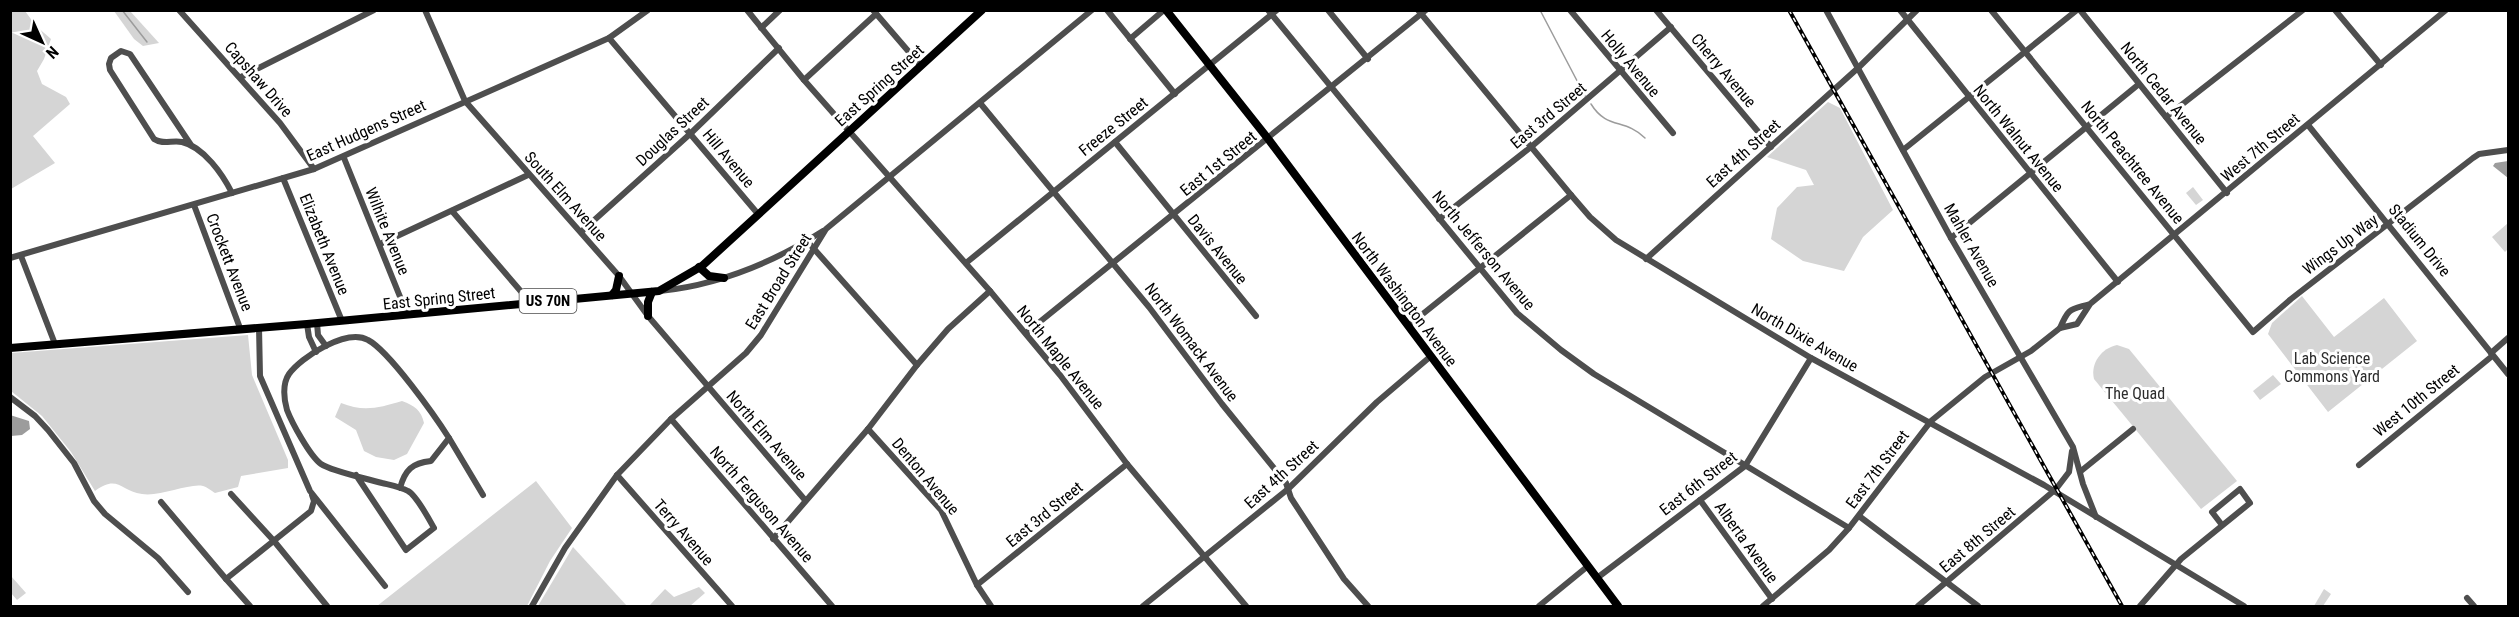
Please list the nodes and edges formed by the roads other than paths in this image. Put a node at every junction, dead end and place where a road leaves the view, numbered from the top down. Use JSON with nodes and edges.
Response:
{"nodes":[{"id":1,"x":179,"y":10,"type":"edge"},
{"id":2,"x":374,"y":10,"type":"edge"},
{"id":3,"x":425,"y":10,"type":"edge"},
{"id":4,"x":648,"y":10,"type":"edge"},
{"id":5,"x":747,"y":10,"type":"edge"},
{"id":6,"x":780,"y":10,"type":"edge"},
{"id":7,"x":982,"y":10,"type":"edge"},
{"id":8,"x":1092,"y":10,"type":"edge"},
{"id":9,"x":1107,"y":10,"type":"edge"},
{"id":10,"x":1165,"y":10,"type":"edge"},
{"id":11,"x":1328,"y":10,"type":"edge"},
{"id":12,"x":1570,"y":10,"type":"edge"},
{"id":13,"x":1656,"y":10,"type":"edge"},
{"id":14,"x":1826,"y":10,"type":"edge"},
{"id":15,"x":1900,"y":10,"type":"edge"},
{"id":16,"x":1917,"y":10,"type":"edge"},
{"id":17,"x":1991,"y":10,"type":"edge"},
{"id":18,"x":2079,"y":10,"type":"edge"},
{"id":19,"x":2303,"y":10,"type":"edge"},
{"id":20,"x":2335,"y":10,"type":"edge"},
{"id":21,"x":2446,"y":10,"type":"edge"},
{"id":22,"x":875,"y":12,"type":"edge"},
{"id":23,"x":1272,"y":12,"type":"edge"},
{"id":24,"x":1422,"y":12,"type":"edge"},
{"id":25,"x":1907,"y":20,"type":"junction"},
{"id":26,"x":1671,"y":27,"type":"junction"},
{"id":27,"x":761,"y":28,"type":"junction"},
{"id":28,"x":609,"y":38,"type":"junction"},
{"id":29,"x":1130,"y":39,"type":"junction"},
{"id":30,"x":779,"y":48,"type":"junction"},
{"id":31,"x":2025,"y":51,"type":"junction"},
{"id":32,"x":1368,"y":59,"type":"junction"},
{"id":33,"x":1210,"y":64,"type":"junction"},
{"id":34,"x":2381,"y":65,"type":"junction"},
{"id":35,"x":921,"y":66,"type":"junction"},
{"id":36,"x":1858,"y":68,"type":"junction"},
{"id":37,"x":1620,"y":72,"type":"junction"},
{"id":38,"x":241,"y":77,"type":"junction"},
{"id":39,"x":804,"y":80,"type":"junction"},
{"id":40,"x":2139,"y":84,"type":"junction"},
{"id":41,"x":1332,"y":88,"type":"junction"},
{"id":42,"x":1175,"y":94,"type":"junction"},
{"id":43,"x":1968,"y":96,"type":"junction"},
{"id":44,"x":465,"y":101,"type":"junction"},
{"id":45,"x":980,"y":103,"type":"junction"},
{"id":46,"x":2166,"y":117,"type":"junction"},
{"id":47,"x":2308,"y":125,"type":"junction"},
{"id":48,"x":2087,"y":126,"type":"junction"},
{"id":49,"x":849,"y":130,"type":"junction"},
{"id":50,"x":1673,"y":133,"type":"dead end"},
{"id":51,"x":690,"y":134,"type":"junction"},
{"id":52,"x":1269,"y":140,"type":"junction"},
{"id":53,"x":1115,"y":142,"type":"junction"},
{"id":54,"x":191,"y":145,"type":"junction"},
{"id":55,"x":1531,"y":147,"type":"junction"},
{"id":56,"x":1771,"y":147,"type":"junction"},
{"id":57,"x":1903,"y":150,"type":"junction"},
{"id":58,"x":2508,"y":150,"type":"edge"},
{"id":59,"x":344,"y":158,"type":"junction"},
{"id":60,"x":314,"y":170,"type":"junction"},
{"id":61,"x":2030,"y":172,"type":"junction"},
{"id":62,"x":528,"y":175,"type":"junction"},
{"id":63,"x":890,"y":177,"type":"junction"},
{"id":64,"x":284,"y":178,"type":"junction"},
{"id":65,"x":1053,"y":191,"type":"junction"},
{"id":66,"x":2227,"y":193,"type":"junction"},
{"id":67,"x":232,"y":194,"type":"junction"},
{"id":68,"x":1571,"y":195,"type":"junction"},
{"id":69,"x":194,"y":205,"type":"junction"},
{"id":70,"x":452,"y":212,"type":"junction"},
{"id":71,"x":758,"y":214,"type":"junction"},
{"id":72,"x":1174,"y":216,"type":"junction"},
{"id":73,"x":1439,"y":219,"type":"junction"},
{"id":74,"x":2390,"y":224,"type":"junction"},
{"id":75,"x":826,"y":229,"type":"junction"},
{"id":76,"x":581,"y":232,"type":"junction"},
{"id":77,"x":2175,"y":236,"type":"junction"},
{"id":78,"x":1951,"y":238,"type":"junction"},
{"id":79,"x":807,"y":241,"type":"junction"},
{"id":80,"x":380,"y":244,"type":"junction"},
{"id":81,"x":814,"y":250,"type":"junction"},
{"id":82,"x":21,"y":256,"type":"junction"},
{"id":83,"x":10,"y":258,"type":"edge"},
{"id":84,"x":1646,"y":259,"type":"junction"},
{"id":85,"x":966,"y":263,"type":"junction"},
{"id":86,"x":1114,"y":264,"type":"junction"},
{"id":87,"x":699,"y":267,"type":"junction"},
{"id":88,"x":1479,"y":269,"type":"junction"},
{"id":89,"x":619,"y":276,"type":"junction"},
{"id":90,"x":724,"y":278,"type":"junction"},
{"id":91,"x":2118,"y":282,"type":"junction"},
{"id":92,"x":656,"y":291,"type":"junction"},
{"id":93,"x":990,"y":291,"type":"junction"},
{"id":94,"x":632,"y":294,"type":"junction"},
{"id":95,"x":612,"y":295,"type":"junction"},
{"id":96,"x":530,"y":302,"type":"junction"},
{"id":97,"x":2090,"y":304,"type":"junction"},
{"id":98,"x":407,"y":314,"type":"junction"},
{"id":99,"x":648,"y":316,"type":"junction"},
{"id":100,"x":1256,"y":316,"type":"dead end"},
{"id":101,"x":342,"y":321,"type":"junction"},
{"id":102,"x":317,"y":323,"type":"junction"},
{"id":103,"x":307,"y":324,"type":"junction"},
{"id":104,"x":1408,"y":325,"type":"junction"},
{"id":105,"x":259,"y":327,"type":"junction"},
{"id":106,"x":240,"y":328,"type":"junction"},
{"id":107,"x":2060,"y":328,"type":"junction"},
{"id":108,"x":2253,"y":332,"type":"joint"},
{"id":109,"x":1026,"y":333,"type":"junction"},
{"id":110,"x":2508,"y":338,"type":"edge"},
{"id":111,"x":55,"y":344,"type":"junction"},
{"id":112,"x":326,"y":346,"type":"junction"},
{"id":113,"x":10,"y":348,"type":"edge"},
{"id":114,"x":316,"y":352,"type":"junction"},
{"id":115,"x":2491,"y":355,"type":"junction"},
{"id":116,"x":1431,"y":356,"type":"junction"},
{"id":117,"x":2021,"y":357,"type":"junction"},
{"id":118,"x":1811,"y":358,"type":"junction"},
{"id":119,"x":917,"y":365,"type":"junction"},
{"id":120,"x":2508,"y":374,"type":"edge"},
{"id":121,"x":709,"y":387,"type":"junction"},
{"id":122,"x":10,"y":397,"type":"edge"},
{"id":123,"x":671,"y":419,"type":"junction"},
{"id":124,"x":1931,"y":421,"type":"junction"},
{"id":125,"x":868,"y":429,"type":"junction"},
{"id":126,"x":2133,"y":429,"type":"dead end"},
{"id":127,"x":449,"y":438,"type":"junction"},
{"id":128,"x":2073,"y":447,"type":"junction"},
{"id":129,"x":1127,"y":464,"type":"junction"},
{"id":130,"x":2359,"y":465,"type":"dead end"},
{"id":131,"x":1745,"y":466,"type":"junction"},
{"id":132,"x":2081,"y":471,"type":"junction"},
{"id":133,"x":2069,"y":472,"type":"junction"},
{"id":134,"x":356,"y":475,"type":"junction"},
{"id":135,"x":617,"y":475,"type":"junction"},
{"id":136,"x":400,"y":488,"type":"junction"},
{"id":137,"x":1288,"y":489,"type":"junction"},
{"id":138,"x":310,"y":491,"type":"junction"},
{"id":139,"x":2054,"y":491,"type":"junction"},
{"id":140,"x":231,"y":494,"type":"dead end"},
{"id":141,"x":483,"y":495,"type":"dead end"},
{"id":142,"x":805,"y":500,"type":"junction"},
{"id":143,"x":1700,"y":500,"type":"junction"},
{"id":144,"x":161,"y":502,"type":"dead end"},
{"id":145,"x":2071,"y":502,"type":"junction"},
{"id":146,"x":1859,"y":516,"type":"junction"},
{"id":147,"x":2096,"y":517,"type":"junction"},
{"id":148,"x":2222,"y":525,"type":"junction"},
{"id":149,"x":1849,"y":528,"type":"junction"},
{"id":150,"x":773,"y":539,"type":"junction"},
{"id":151,"x":274,"y":541,"type":"junction"},
{"id":152,"x":1203,"y":557,"type":"junction"},
{"id":153,"x":2175,"y":564,"type":"junction"},
{"id":154,"x":1588,"y":567,"type":"junction"},
{"id":155,"x":1597,"y":578,"type":"junction"},
{"id":156,"x":226,"y":579,"type":"junction"},
{"id":157,"x":1947,"y":582,"type":"junction"},
{"id":158,"x":977,"y":585,"type":"junction"},
{"id":159,"x":385,"y":586,"type":"dead end"},
{"id":160,"x":188,"y":592,"type":"dead end"},
{"id":161,"x":2467,"y":598,"type":"dead end"},
{"id":162,"x":1772,"y":599,"type":"junction"},
{"id":163,"x":250,"y":606,"type":"edge"},
{"id":164,"x":327,"y":606,"type":"edge"},
{"id":165,"x":532,"y":606,"type":"edge"},
{"id":166,"x":732,"y":606,"type":"edge"},
{"id":167,"x":832,"y":606,"type":"edge"},
{"id":168,"x":992,"y":606,"type":"edge"},
{"id":169,"x":1143,"y":606,"type":"edge"},
{"id":170,"x":1246,"y":606,"type":"edge"},
{"id":171,"x":1368,"y":606,"type":"edge"},
{"id":172,"x":1539,"y":606,"type":"edge"},
{"id":173,"x":1618,"y":606,"type":"edge"},
{"id":174,"x":1763,"y":606,"type":"edge"},
{"id":175,"x":1918,"y":606,"type":"edge"},
{"id":176,"x":1978,"y":606,"type":"edge"},
{"id":177,"x":2140,"y":606,"type":"edge"},
{"id":178,"x":2244,"y":606,"type":"edge"},
{"id":179,"x":2474,"y":606,"type":"edge"}],
"edges":[{"from":1,"to":38,"type":"street","name":"Capshaw Drive"},
{"from":2,"to":38,"type":"street"},
{"from":3,"to":44,"type":"street","name":"South Elm Avenue"},
{"from":4,"to":28,"type":"street","name":"East Hudgens Street"},
{"from":5,"to":27,"type":"street","name":"North Maple Avenue"},
{"from":6,"to":27,"type":"street"},
{"from":7,"to":35,"type":"main road","name":"East Spring Street","number":"US 70N"},
{"from":8,"to":45,"type":"street","name":"East Broad Street"},
{"from":9,"to":29,"type":"street"},
{"from":10,"to":29,"type":"street"},
{"from":10,"to":33,"type":"main road","name":"North Washington Avenue"},
{"from":11,"to":32,"type":"street"},
{"from":12,"to":37,"type":"street","name":"Holly Avenue"},
{"from":13,"to":26,"type":"street","name":"Cherry Avenue"},
{"from":14,"to":36,"type":"street","name":"Mahler Avenue"},
{"from":15,"to":25,"type":"street","name":"North Walnut Avenue"},
{"from":16,"to":25,"type":"street","name":"East 4th Street"},
{"from":17,"to":31,"type":"street","name":"North Peachtree Avenue"},
{"from":18,"to":31,"type":"street"},
{"from":18,"to":40,"type":"street","name":"North Cedar Avenue"},
{"from":19,"to":46,"type":"street"},
{"from":20,"to":34,"type":"street"},
{"from":21,"to":34,"type":"street","name":"West 7th Street"},
{"from":22,"to":35,"type":"street"},
{"from":22,"to":39,"type":"street"},
{"from":23,"to":33,"type":"street","name":"Freeze Street"},
{"from":23,"to":41,"type":"street","name":"North Jefferson Avenue"},
{"from":24,"to":32,"type":"street","name":"East 1st Street"},
{"from":24,"to":55,"type":"street","name":"North Dixie Avenue"},
{"from":25,"to":36,"type":"street","name":"East 4th Street"},
{"from":25,"to":43,"type":"street","name":"North Walnut Avenue"},
{"from":26,"to":37,"type":"street","name":"East 3rd Street"},
{"from":26,"to":56,"type":"street","name":"Cherry Avenue"},
{"from":27,"to":30,"type":"street","name":"North Maple Avenue"},
{"from":28,"to":44,"type":"street","name":"East Hudgens Street"},
{"from":28,"to":51,"type":"street","name":"Hill Avenue"},
{"from":29,"to":42,"type":"street"},
{"from":30,"to":39,"type":"street","name":"North Maple Avenue"},
{"from":30,"to":51,"type":"street","name":"Douglas Street"},
{"from":31,"to":43,"type":"street"},
{"from":31,"to":48,"type":"street","name":"North Peachtree Avenue"},
{"from":32,"to":41,"type":"street","name":"East 1st Street"},
{"from":33,"to":42,"type":"street","name":"Freeze Street"},
{"from":33,"to":52,"type":"main road","name":"North Washington Avenue"},
{"from":34,"to":47,"type":"street","name":"West 7th Street"},
{"from":35,"to":49,"type":"main road","name":"East Spring Street","number":"US 70N"},
{"from":36,"to":56,"type":"street","name":"East 4th Street"},
{"from":36,"to":57,"type":"street","name":"Mahler Avenue"},
{"from":37,"to":50,"type":"street","name":"Holly Avenue"},
{"from":37,"to":55,"type":"street","name":"East 3rd Street"},
{"from":38,"to":60,"type":"street","name":"Capshaw Drive"},
{"from":39,"to":49,"type":"street","name":"North Maple Avenue"},
{"from":40,"to":46,"type":"street","name":"North Cedar Avenue"},
{"from":40,"to":48,"type":"street"},
{"from":41,"to":52,"type":"street","name":"East 1st Street"},
{"from":41,"to":73,"type":"street","name":"North Jefferson Avenue"},
{"from":42,"to":53,"type":"street","name":"Freeze Street"},
{"from":43,"to":57,"type":"street"},
{"from":43,"to":61,"type":"street","name":"North Walnut Avenue"},
{"from":44,"to":59,"type":"street","name":"East Hudgens Street"},
{"from":44,"to":62,"type":"street","name":"South Elm Avenue"},
{"from":45,"to":63,"type":"street","name":"East Broad Street"},
{"from":45,"to":65,"type":"street","name":"North Womack Avenue"},
{"from":46,"to":66,"type":"street","name":"North Cedar Avenue"},
{"from":47,"to":66,"type":"street","name":"West 7th Street"},
{"from":47,"to":74,"type":"street","name":"Stadium Drive"},
{"from":48,"to":61,"type":"street"},
{"from":48,"to":77,"type":"street","name":"North Peachtree Avenue"},
{"from":49,"to":63,"type":"street","name":"North Maple Avenue"},
{"from":49,"to":71,"type":"main road","name":"East Spring Street","number":"US 70N"},
{"from":51,"to":71,"type":"street","name":"Hill Avenue"},
{"from":51,"to":76,"type":"street","name":"Douglas Street"},
{"from":52,"to":72,"type":"street","name":"East 1st Street"},
{"from":52,"to":104,"type":"main road","name":"North Washington Avenue"},
{"from":53,"to":65,"type":"street","name":"Freeze Street"},
{"from":53,"to":72,"type":"street","name":"Davis Avenue"},
{"from":54,"to":54,"type":"street"},
{"from":54,"to":67,"type":"street"},
{"from":55,"to":68,"type":"street","name":"North Dixie Avenue"},
{"from":55,"to":73,"type":"street","name":"East 3rd Street"},
{"from":56,"to":84,"type":"street","name":"East 4th Street"},
{"from":57,"to":78,"type":"street","name":"Mahler Avenue"},
{"from":58,"to":74,"type":"street","name":"Wings Up Way"},
{"from":59,"to":60,"type":"street","name":"East Hudgens Street"},
{"from":59,"to":80,"type":"street","name":"Wilhite Avenue"},
{"from":60,"to":64,"type":"street","name":"East Hudgens Street"},
{"from":61,"to":78,"type":"street"},
{"from":61,"to":91,"type":"street","name":"North Walnut Avenue"},
{"from":62,"to":70,"type":"street"},
{"from":62,"to":76,"type":"street","name":"South Elm Avenue"},
{"from":63,"to":75,"type":"street","name":"East Broad Street"},
{"from":63,"to":85,"type":"street","name":"North Maple Avenue"},
{"from":64,"to":67,"type":"street","name":"East Hudgens Street"},
{"from":64,"to":101,"type":"street","name":"Elizabeth Avenue"},
{"from":65,"to":85,"type":"street","name":"Freeze Street"},
{"from":65,"to":86,"type":"street","name":"North Womack Avenue"},
{"from":66,"to":77,"type":"street","name":"West 7th Street"},
{"from":67,"to":69,"type":"street","name":"East Hudgens Street"},
{"from":68,"to":84,"type":"street","name":"North Dixie Avenue"},
{"from":68,"to":88,"type":"street"},
{"from":69,"to":82,"type":"street","name":"East Hudgens Street"},
{"from":69,"to":106,"type":"street","name":"Crockett Avenue"},
{"from":70,"to":80,"type":"street"},
{"from":70,"to":96,"type":"street"},
{"from":71,"to":87,"type":"main road","name":"East Spring Street","number":"US 70N"},
{"from":72,"to":86,"type":"street","name":"East 1st Street"},
{"from":72,"to":100,"type":"street","name":"Davis Avenue"},
{"from":73,"to":88,"type":"street","name":"North Jefferson Avenue"},
{"from":74,"to":108,"type":"street","name":"Wings Up Way"},
{"from":74,"to":115,"type":"street","name":"Stadium Drive"},
{"from":75,"to":79,"type":"street"},
{"from":75,"to":81,"type":"street","name":"East Broad Street"},
{"from":76,"to":89,"type":"street","name":"South Elm Avenue"},
{"from":77,"to":91,"type":"street","name":"West 7th Street"},
{"from":77,"to":108,"type":"street","name":"North Peachtree Avenue"},
{"from":78,"to":117,"type":"street","name":"Mahler Avenue"},
{"from":79,"to":81,"type":"street"},
{"from":79,"to":90,"type":"street"},
{"from":80,"to":98,"type":"street","name":"Wilhite Avenue"},
{"from":81,"to":119,"type":"street"},
{"from":81,"to":121,"type":"street","name":"East Broad Street"},
{"from":82,"to":83,"type":"street","name":"East Hudgens Street"},
{"from":82,"to":111,"type":"street"},
{"from":84,"to":118,"type":"street","name":"North Dixie Avenue"},
{"from":85,"to":93,"type":"street","name":"North Maple Avenue"},
{"from":86,"to":109,"type":"street","name":"East 1st Street"},
{"from":86,"to":137,"type":"street","name":"North Womack Avenue"},
{"from":87,"to":90,"type":"main road"},
{"from":87,"to":92,"type":"main road","name":"East Spring Street","number":"US 70N"},
{"from":88,"to":104,"type":"street"},
{"from":88,"to":131,"type":"street","name":"North Jefferson Avenue"},
{"from":89,"to":94,"type":"street","name":"South Elm Avenue"},
{"from":89,"to":95,"type":"main road"},
{"from":90,"to":92,"type":"street"},
{"from":91,"to":97,"type":"street","name":"West 7th Street"},
{"from":92,"to":94,"type":"main road","name":"East Spring Street","number":"US 70N"},
{"from":92,"to":99,"type":"main road"},
{"from":93,"to":109,"type":"street","name":"North Maple Avenue"},
{"from":93,"to":119,"type":"street"},
{"from":94,"to":95,"type":"main road","name":"East Spring Street","number":"US 70N"},
{"from":94,"to":99,"type":"street","name":"South Elm Avenue"},
{"from":95,"to":96,"type":"main road","name":"East Spring Street","number":"US 70N"},
{"from":96,"to":98,"type":"main road","name":"East Spring Street","number":"US 70N"},
{"from":97,"to":107,"type":"street","name":"West 7th Street"},
{"from":97,"to":107,"type":"street","name":"West 7th Street"},
{"from":98,"to":101,"type":"main road","name":"East Spring Street","number":"US 70N"},
{"from":99,"to":121,"type":"street","name":"South Elm Avenue"},
{"from":101,"to":102,"type":"main road","name":"East Spring Street","number":"US 70N"},
{"from":102,"to":103,"type":"main road","name":"East Spring Street","number":"US 70N"},
{"from":102,"to":112,"type":"street"},
{"from":103,"to":105,"type":"main road","name":"East Spring Street","number":"US 70N"},
{"from":103,"to":114,"type":"street"},
{"from":104,"to":116,"type":"main road","name":"North Washington Avenue"},
{"from":105,"to":106,"type":"main road","name":"East Spring Street","number":"US 70N"},
{"from":105,"to":138,"type":"street"},
{"from":106,"to":111,"type":"main road","name":"East Spring Street","number":"US 70N"},
{"from":107,"to":117,"type":"street","name":"West 7th Street"},
{"from":109,"to":129,"type":"street","name":"North Maple Avenue"},
{"from":110,"to":115,"type":"street","name":"West 10th Street"},
{"from":111,"to":113,"type":"main road","name":"East Spring Street","number":"US 70N"},
{"from":112,"to":114,"type":"street"},
{"from":112,"to":127,"type":"street"},
{"from":114,"to":134,"type":"street"},
{"from":115,"to":120,"type":"street","name":"Stadium Drive"},
{"from":115,"to":130,"type":"street","name":"West 10th Street"},
{"from":116,"to":137,"type":"street","name":"East 4th Street"},
{"from":116,"to":154,"type":"main road","name":"North Washington Avenue"},
{"from":117,"to":124,"type":"street","name":"East 7th Street"},
{"from":117,"to":128,"type":"street","name":"Mahler Avenue"},
{"from":118,"to":124,"type":"street","name":"North Dixie Avenue"},
{"from":118,"to":131,"type":"street","name":"East 6th Street"},
{"from":119,"to":125,"type":"street"},
{"from":121,"to":123,"type":"street","name":"East Broad Street"},
{"from":121,"to":142,"type":"street","name":"North Elm Avenue"},
{"from":122,"to":160,"type":"street"},
{"from":123,"to":135,"type":"street","name":"East Broad Street"},
{"from":123,"to":150,"type":"street","name":"North Ferguson Avenue"},
{"from":124,"to":139,"type":"street","name":"North Dixie Avenue"},
{"from":124,"to":146,"type":"street","name":"East 7th Street"},
{"from":125,"to":142,"type":"street"},
{"from":125,"to":158,"type":"street","name":"Denton Avenue"},
{"from":126,"to":132,"type":"street"},
{"from":127,"to":136,"type":"street"},
{"from":127,"to":141,"type":"street"},
{"from":128,"to":132,"type":"street","name":"Mahler Avenue"},
{"from":128,"to":133,"type":"street"},
{"from":129,"to":152,"type":"street","name":"North Maple Avenue"},
{"from":129,"to":158,"type":"street","name":"East 3rd Street"},
{"from":131,"to":143,"type":"street","name":"East 6th Street"},
{"from":131,"to":149,"type":"street","name":"North Jefferson Avenue"},
{"from":132,"to":147,"type":"street","name":"Mahler Avenue"},
{"from":133,"to":139,"type":"street"},
{"from":133,"to":145,"type":"street"},
{"from":134,"to":136,"type":"street"},
{"from":134,"to":136,"type":"street"},
{"from":135,"to":165,"type":"street","name":"East Broad Street"},
{"from":135,"to":166,"type":"street","name":"Terry Avenue"},
{"from":137,"to":152,"type":"street","name":"East 4th Street"},
{"from":137,"to":171,"type":"street","name":"North Womack Avenue"},
{"from":138,"to":151,"type":"street"},
{"from":138,"to":159,"type":"street"},
{"from":139,"to":145,"type":"street","name":"North Dixie Avenue"},
{"from":139,"to":157,"type":"street","name":"East 8th Street"},
{"from":140,"to":151,"type":"street"},
{"from":142,"to":150,"type":"street"},
{"from":143,"to":155,"type":"street","name":"East 6th Street"},
{"from":143,"to":162,"type":"street","name":"Alberta Avenue"},
{"from":144,"to":156,"type":"street"},
{"from":145,"to":147,"type":"street","name":"North Dixie Avenue"},
{"from":146,"to":149,"type":"street","name":"East 7th Street"},
{"from":146,"to":157,"type":"street"},
{"from":147,"to":153,"type":"street","name":"North Dixie Avenue"},
{"from":148,"to":148,"type":"street"},
{"from":148,"to":153,"type":"street"},
{"from":149,"to":162,"type":"street","name":"East 7th Street"},
{"from":150,"to":167,"type":"street","name":"North Ferguson Avenue"},
{"from":151,"to":156,"type":"street"},
{"from":151,"to":164,"type":"street"},
{"from":152,"to":169,"type":"street","name":"East 4th Street"},
{"from":152,"to":170,"type":"street","name":"North Maple Avenue"},
{"from":153,"to":177,"type":"street"},
{"from":153,"to":178,"type":"street","name":"North Dixie Avenue"},
{"from":154,"to":155,"type":"main road","name":"North Washington Avenue"},
{"from":154,"to":172,"type":"street"},
{"from":155,"to":173,"type":"main road","name":"North Washington Avenue"},
{"from":156,"to":163,"type":"street"},
{"from":157,"to":175,"type":"street","name":"East 8th Street"},
{"from":157,"to":176,"type":"street"},
{"from":158,"to":168,"type":"street","name":"Denton Avenue"},
{"from":161,"to":179,"type":"street"},
{"from":162,"to":174,"type":"street","name":"East 7th Street"}]}
